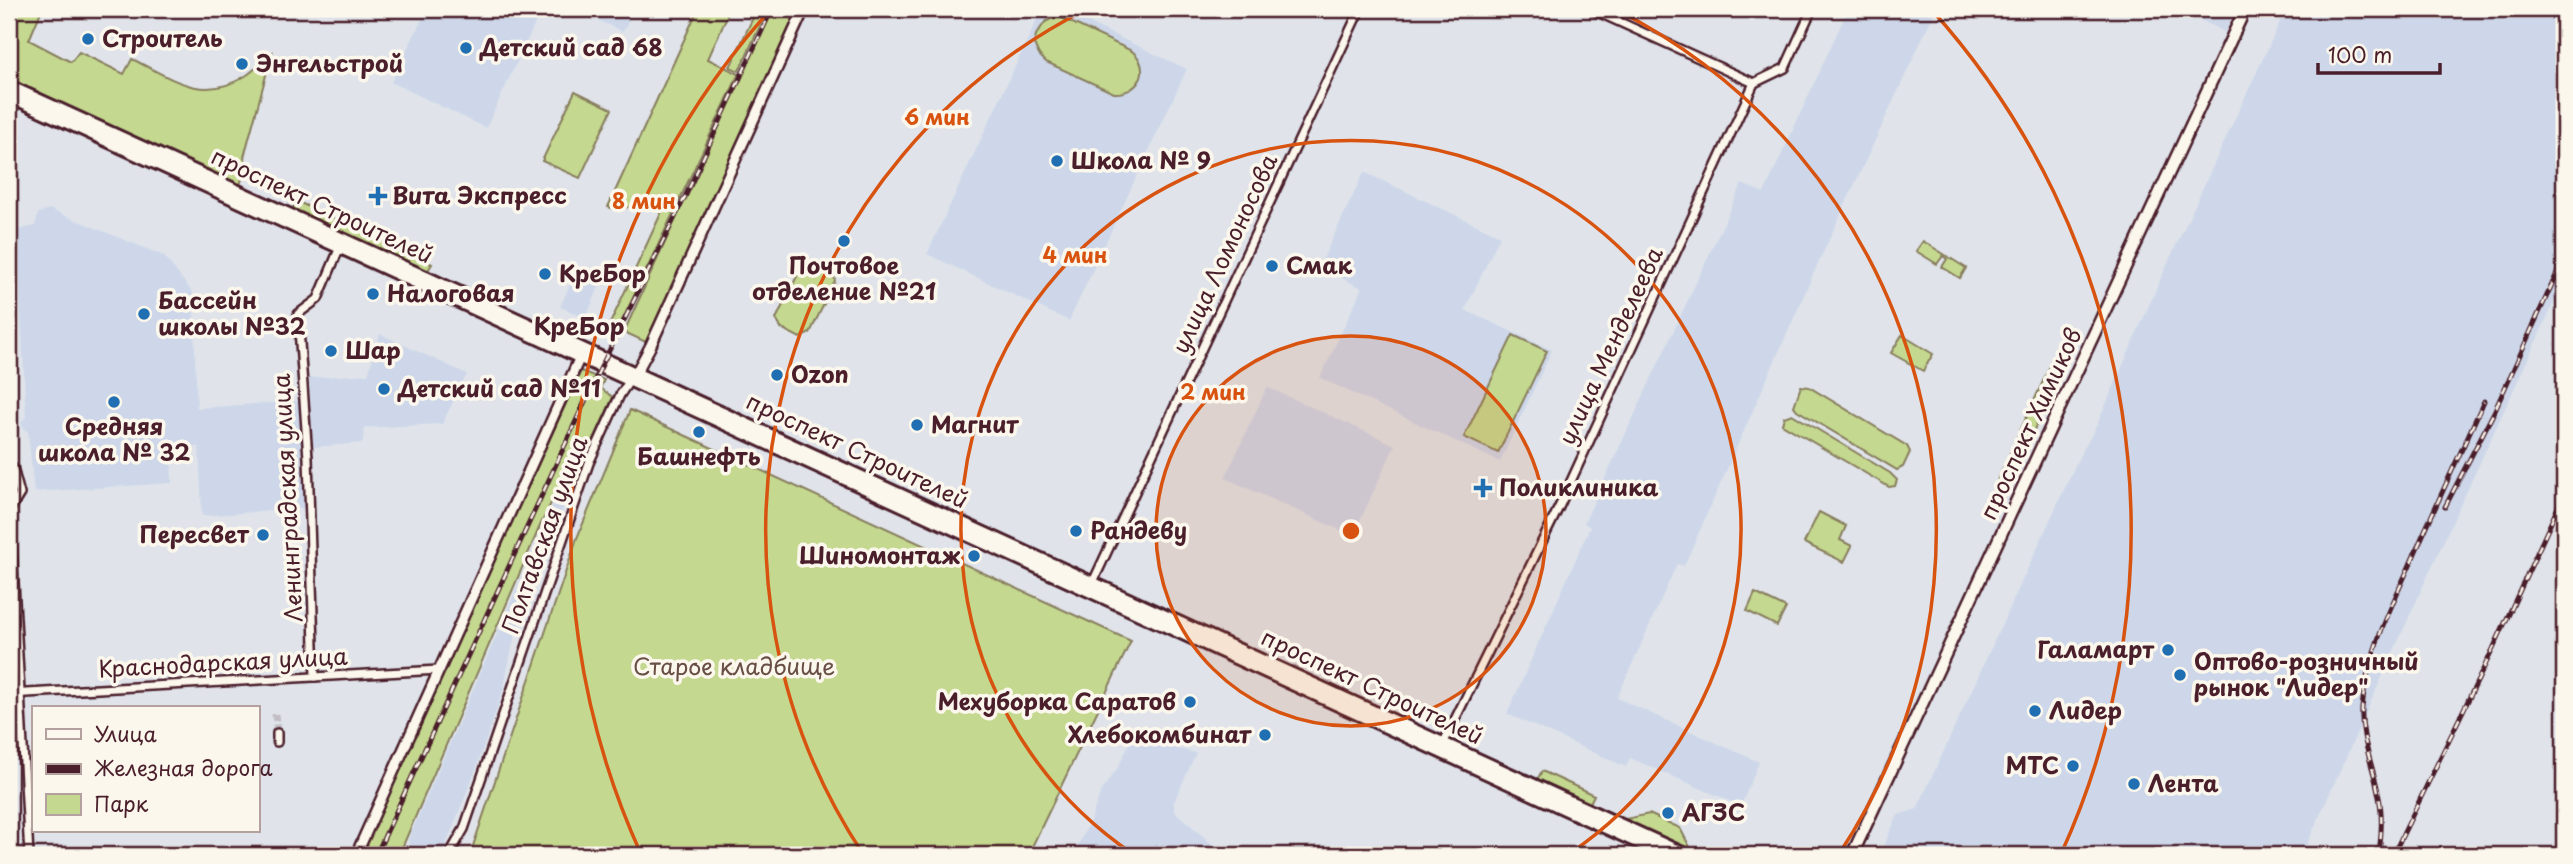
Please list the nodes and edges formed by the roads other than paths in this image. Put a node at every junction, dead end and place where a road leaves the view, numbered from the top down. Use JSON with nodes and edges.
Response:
{"nodes":[{"id":1,"x":804,"y":9,"type":"edge"},
{"id":2,"x":1360,"y":9,"type":"edge"},
{"id":3,"x":1591,"y":9,"type":"edge"},
{"id":4,"x":1812,"y":9,"type":"edge"},
{"id":5,"x":2245,"y":9,"type":"edge"},
{"id":6,"x":1754,"y":83,"type":"junction"},
{"id":7,"x":9,"y":86,"type":"edge"},
{"id":8,"x":9,"y":96,"type":"edge"},
{"id":9,"x":340,"y":247,"type":"junction"},
{"id":10,"x":582,"y":353,"type":"junction"},
{"id":11,"x":633,"y":376,"type":"junction"},
{"id":12,"x":9,"y":465,"type":"edge"},
{"id":13,"x":10,"y":510,"type":"edge"},
{"id":14,"x":1091,"y":586,"type":"junction"},
{"id":15,"x":439,"y":670,"type":"junction"},
{"id":16,"x":315,"y":677,"type":"junction"},
{"id":17,"x":9,"y":694,"type":"edge"},
{"id":18,"x":20,"y":694,"type":"junction"},
{"id":19,"x":276,"y":733,"type":"tunnel mouth"},
{"id":20,"x":277,"y":742,"type":"dead end"},
{"id":21,"x":1441,"y":747,"type":"junction"},
{"id":22,"x":29,"y":855,"type":"edge"},
{"id":23,"x":356,"y":855,"type":"edge"},
{"id":24,"x":449,"y":855,"type":"edge"},
{"id":25,"x":1665,"y":855,"type":"edge"},
{"id":26,"x":1687,"y":855,"type":"edge"},
{"id":27,"x":1852,"y":855,"type":"edge"}],
"edges":[{"from":1,"to":11,"type":"street","name":"Полтавская улица"},
{"from":2,"to":14,"type":"street","name":"улица Ломоносова"},
{"from":3,"to":6,"type":"street"},
{"from":4,"to":6,"type":"street"},
{"from":5,"to":27,"type":"main road","name":"проспект Химиков"},
{"from":6,"to":21,"type":"street","name":"улица Менделеева"},
{"from":7,"to":10,"type":"main road","name":"проспект Строителей"},
{"from":8,"to":9,"type":"main road","name":"проспект Строителей"},
{"from":9,"to":10,"type":"main road","name":"проспект Строителей"},
{"from":9,"to":16,"type":"street","name":"Ленинградская улица"},
{"from":10,"to":11,"type":"main road","name":"проспект Строителей"},
{"from":10,"to":15,"type":"street","name":"Полтавская улица"},
{"from":11,"to":14,"type":"main road","name":"проспект Строителей"},
{"from":11,"to":24,"type":"street","name":"Полтавская улица"},
{"from":12,"to":13,"type":"street"},
{"from":13,"to":18,"type":"street"},
{"from":14,"to":21,"type":"main road","name":"проспект Строителей"},
{"from":15,"to":16,"type":"street","name":"Краснодарская улица"},
{"from":15,"to":23,"type":"street","name":"Полтавская улица"},
{"from":16,"to":18,"type":"street","name":"Краснодарская улица"},
{"from":17,"to":18,"type":"street","name":"Краснодарская улица"},
{"from":18,"to":22,"type":"street"},
{"from":19,"to":20,"type":"street"},
{"from":21,"to":25,"type":"main road","name":"проспект Строителей"},
{"from":21,"to":26,"type":"main road","name":"проспект Строителей"}]}
